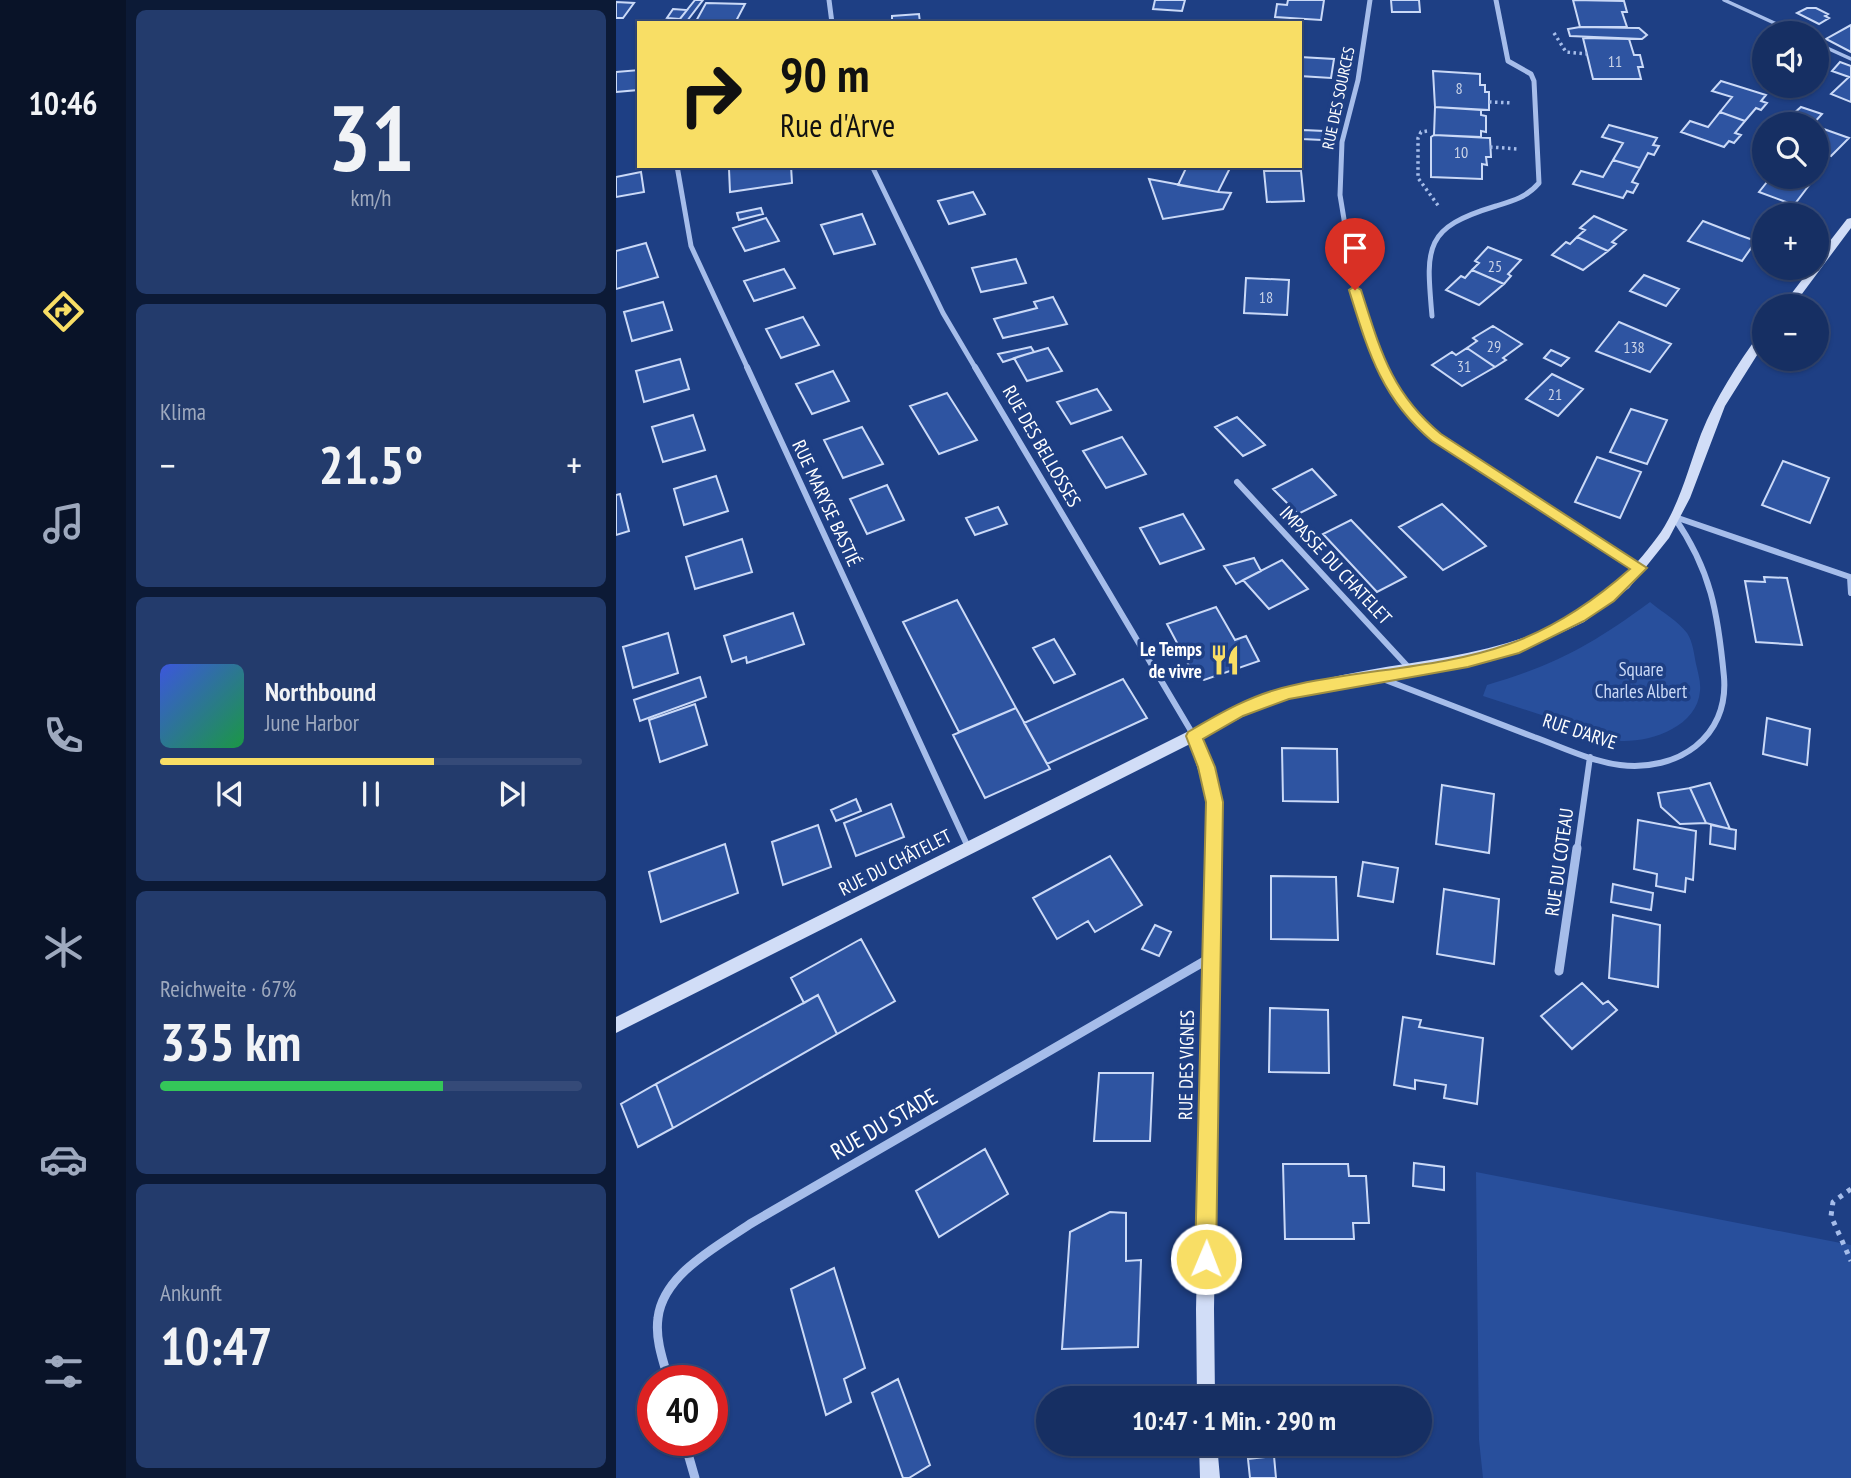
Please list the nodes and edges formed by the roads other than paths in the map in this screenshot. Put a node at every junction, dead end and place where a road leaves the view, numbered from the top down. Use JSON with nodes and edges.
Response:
{"nodes":[{"id":1,"x":829,"y":0,"type":"edge"},
{"id":2,"x":1370,"y":0,"type":"edge"},
{"id":3,"x":1496,"y":0,"type":"edge"},
{"id":4,"x":1724,"y":0,"type":"edge"},
{"id":5,"x":832,"y":21,"type":"edge"},
{"id":6,"x":1770,"y":21,"type":"edge"},
{"id":7,"x":1829,"y":49,"type":"edge"},
{"id":8,"x":1851,"y":59,"type":"edge"},
{"id":9,"x":677,"y":168,"type":"edge"},
{"id":10,"x":873,"y":168,"type":"edge"},
{"id":11,"x":1851,"y":221,"type":"edge"},
{"id":12,"x":1829,"y":250,"type":"edge"},
{"id":13,"x":1432,"y":316,"type":"dead end"},
{"id":14,"x":1752,"y":354,"type":"edge"},
{"id":15,"x":1237,"y":482,"type":"dead end"},
{"id":16,"x":1674,"y":517,"type":"junction"},
{"id":17,"x":1640,"y":568,"type":"junction"},
{"id":18,"x":1851,"y":577,"type":"edge"},
{"id":19,"x":1851,"y":593,"type":"edge"},
{"id":20,"x":1412,"y":670,"type":"junction"},
{"id":21,"x":1375,"y":676,"type":"junction"},
{"id":22,"x":1194,"y":736,"type":"junction"},
{"id":23,"x":1590,"y":757,"type":"junction"},
{"id":24,"x":968,"y":847,"type":"junction"},
{"id":25,"x":1210,"y":958,"type":"junction"},
{"id":26,"x":1559,"y":971,"type":"dead end"},
{"id":27,"x":616,"y":1024,"type":"edge"},
{"id":28,"x":665,"y":1365,"type":"edge"},
{"id":29,"x":1206,"y":1386,"type":"edge"},
{"id":30,"x":689,"y":1456,"type":"edge"},
{"id":31,"x":1209,"y":1456,"type":"edge"},
{"id":32,"x":695,"y":1478,"type":"edge"},
{"id":33,"x":1210,"y":1478,"type":"edge"}],
"edges":[{"from":1,"to":5,"type":"street"},
{"from":2,"to":17,"type":"street","name":"RUE DES SOURCES"},
{"from":3,"to":13,"type":"street"},
{"from":4,"to":6,"type":"lane"},
{"from":7,"to":8,"type":"lane"},
{"from":9,"to":24,"type":"street","name":"RUE MARYSE BASTIÉ"},
{"from":10,"to":22,"type":"street","name":"RUE DES BELLOSSES"},
{"from":11,"to":12,"type":"main road"},
{"from":14,"to":16,"type":"main road"},
{"from":15,"to":20,"type":"street","name":"IMPASSE DU CHATELET"},
{"from":16,"to":17,"type":"main road"},
{"from":16,"to":18,"type":"street"},
{"from":16,"to":23,"type":"street","name":"RUE D'ARVE"},
{"from":17,"to":20,"type":"main road"},
{"from":18,"to":19,"type":"street"},
{"from":20,"to":21,"type":"main road"},
{"from":21,"to":22,"type":"main road"},
{"from":21,"to":23,"type":"street","name":"RUE D'ARVE"},
{"from":22,"to":24,"type":"main road","name":"RUE DU CHÂTELET"},
{"from":22,"to":25,"type":"main road","name":"RUE DES VIGNES"},
{"from":23,"to":26,"type":"street","name":"RUE DU COTEAU"},
{"from":24,"to":27,"type":"main road","name":"RUE DU CHÂTELET"},
{"from":25,"to":28,"type":"street","name":"RUE DU STADE"},
{"from":25,"to":29,"type":"main road","name":"RUE DES VIGNES"},
{"from":30,"to":32,"type":"street"},
{"from":31,"to":33,"type":"main road"}]}
